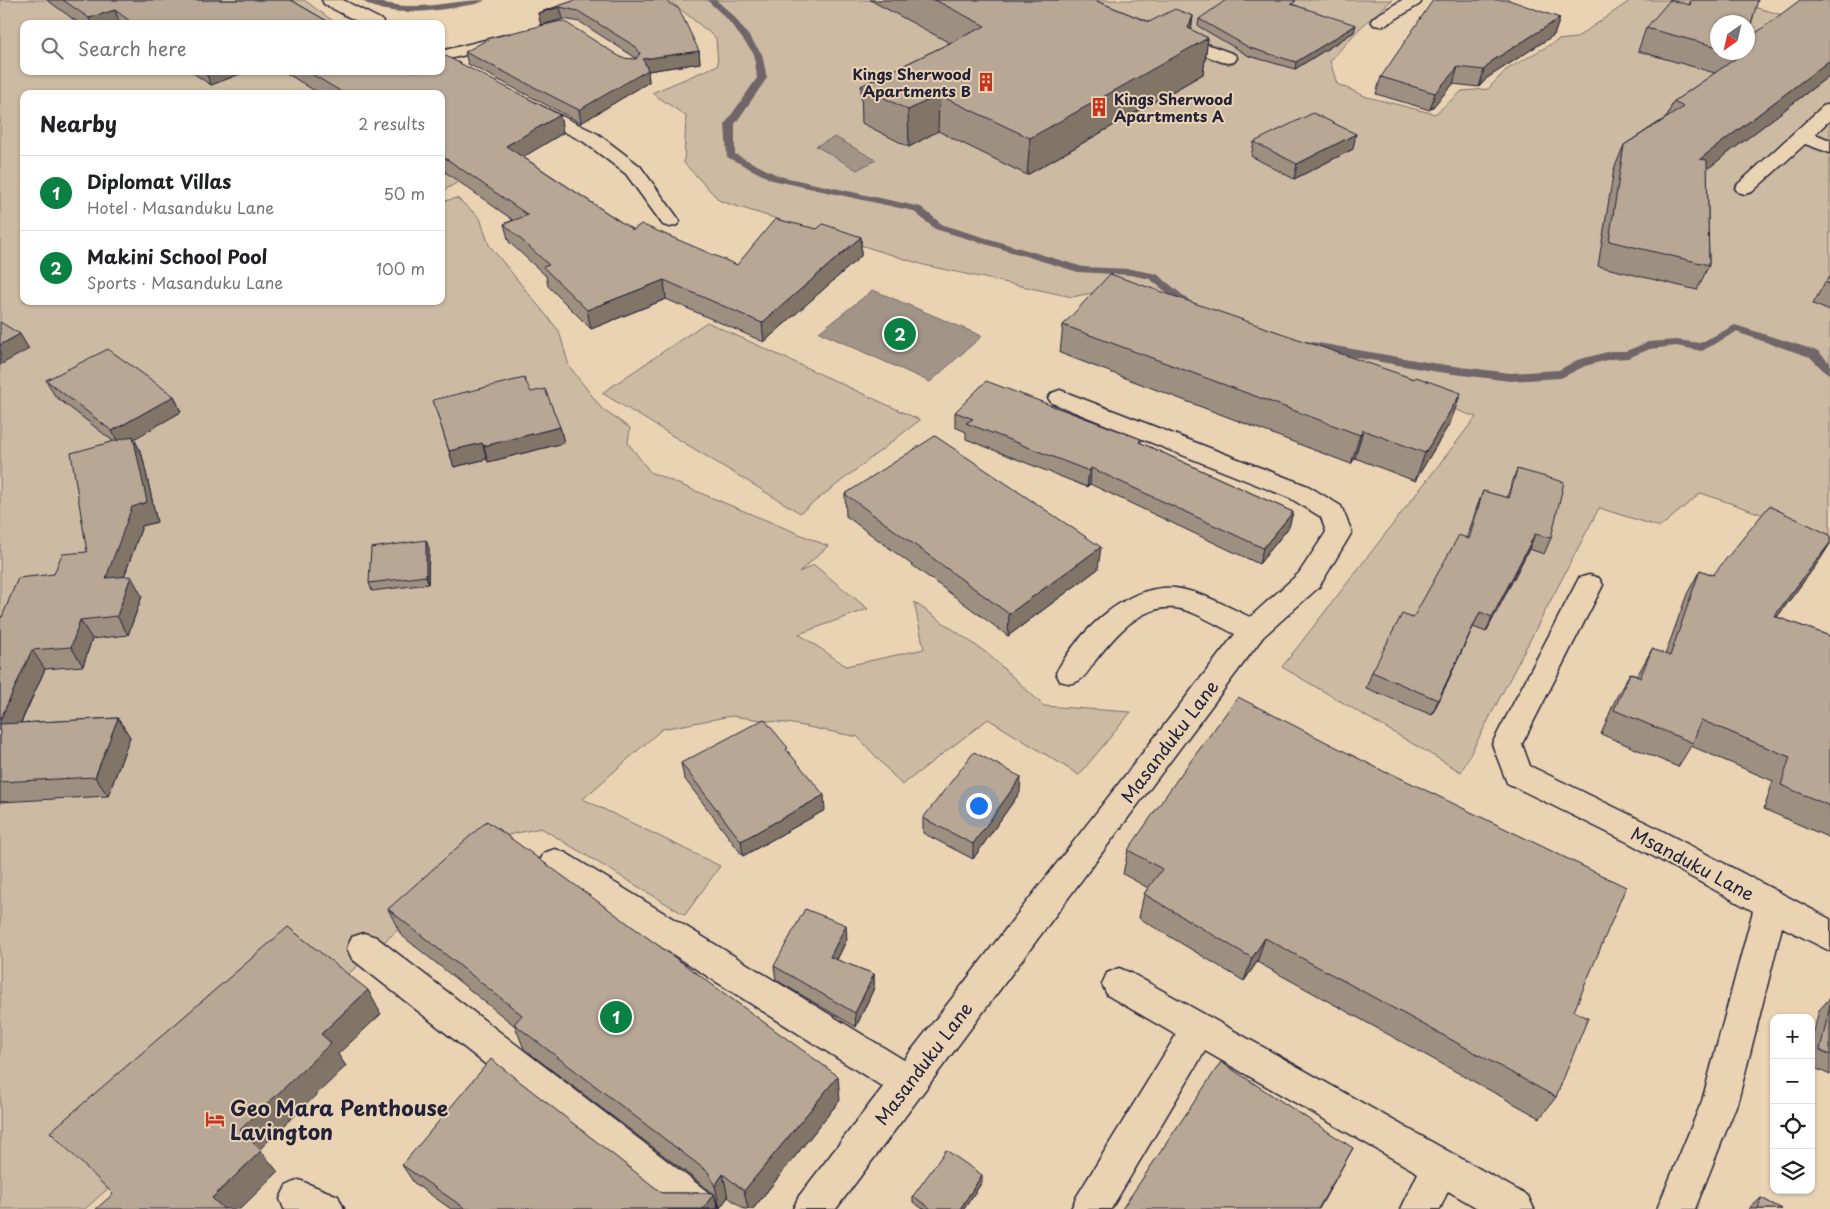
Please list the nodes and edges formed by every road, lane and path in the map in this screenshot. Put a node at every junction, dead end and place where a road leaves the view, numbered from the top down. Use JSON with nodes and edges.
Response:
{"nodes":[{"id":1,"x":330,"y":0,"type":"edge"},
{"id":2,"x":1414,"y":0,"type":"edge"},
{"id":3,"x":368,"y":20,"type":"edge"},
{"id":4,"x":1380,"y":21,"type":"dead end"},
{"id":5,"x":1157,"y":31,"type":"edge"},
{"id":6,"x":525,"y":34,"type":"edge"},
{"id":7,"x":1228,"y":58,"type":"dead end"},
{"id":8,"x":447,"y":61,"type":"edge"},
{"id":9,"x":516,"y":99,"type":"edge"},
{"id":10,"x":1830,"y":110,"type":"edge"},
{"id":11,"x":1802,"y":136,"type":"junction"},
{"id":12,"x":1830,"y":147,"type":"edge"},
{"id":13,"x":1745,"y":188,"type":"dead end"},
{"id":14,"x":670,"y":221,"type":"dead end"},
{"id":15,"x":1060,"y":398,"type":"dead end"},
{"id":16,"x":1589,"y":585,"type":"dead end"},
{"id":17,"x":1253,"y":630,"type":"junction"},
{"id":18,"x":1070,"y":672,"type":"dead end"},
{"id":19,"x":555,"y":863,"type":"dead end"},
{"id":20,"x":1771,"y":904,"type":"junction"},
{"id":21,"x":1830,"y":936,"type":"edge"},
{"id":22,"x":364,"y":948,"type":"dead end"},
{"id":23,"x":1119,"y":984,"type":"dead end"},
{"id":24,"x":1199,"y":1029,"type":"junction"},
{"id":25,"x":909,"y":1083,"type":"junction"},
{"id":26,"x":1442,"y":1166,"type":"junction"},
{"id":27,"x":700,"y":1209,"type":"edge"},
{"id":28,"x":812,"y":1209,"type":"edge"},
{"id":29,"x":1090,"y":1209,"type":"edge"},
{"id":30,"x":1420,"y":1209,"type":"edge"},
{"id":31,"x":1515,"y":1209,"type":"edge"},
{"id":32,"x":1676,"y":1209,"type":"edge"}],
"edges":[{"from":1,"to":3,"type":"street"},
{"from":2,"to":4,"type":"street"},
{"from":5,"to":7,"type":"street"},
{"from":6,"to":8,"type":"street"},
{"from":9,"to":14,"type":"street"},
{"from":10,"to":11,"type":"street"},
{"from":11,"to":12,"type":"street"},
{"from":11,"to":13,"type":"street"},
{"from":15,"to":17,"type":"street","name":"Masanduku Lane"},
{"from":16,"to":20,"type":"street","name":"Msanduku Lane"},
{"from":17,"to":18,"type":"street"},
{"from":17,"to":25,"type":"street","name":"Masanduku Lane"},
{"from":19,"to":25,"type":"street"},
{"from":20,"to":21,"type":"street"},
{"from":20,"to":32,"type":"street","name":"Msanduku Lane"},
{"from":22,"to":27,"type":"street"},
{"from":23,"to":24,"type":"street"},
{"from":24,"to":26,"type":"street"},
{"from":24,"to":29,"type":"street"},
{"from":25,"to":28,"type":"street","name":"Masanduku Lane"},
{"from":26,"to":30,"type":"street"},
{"from":26,"to":31,"type":"street"}]}
